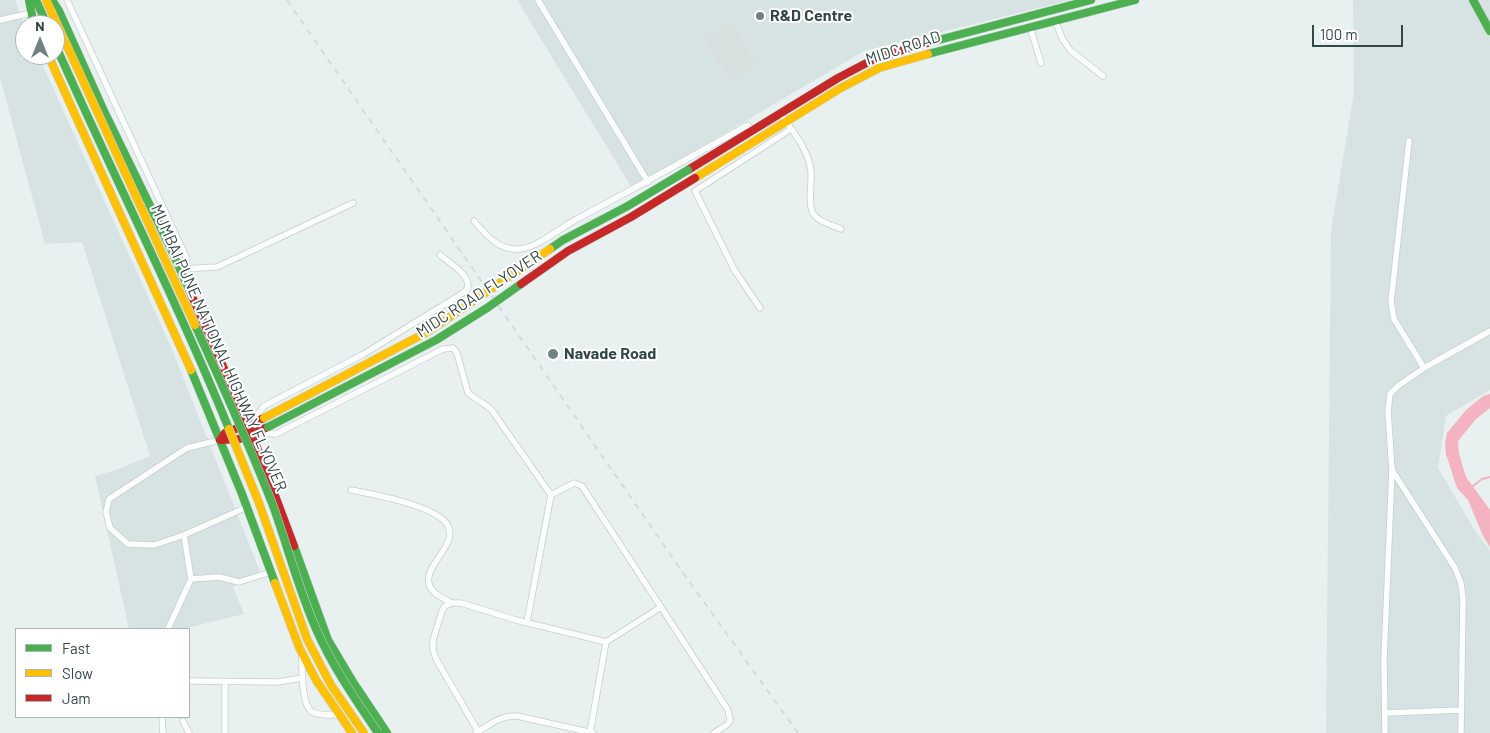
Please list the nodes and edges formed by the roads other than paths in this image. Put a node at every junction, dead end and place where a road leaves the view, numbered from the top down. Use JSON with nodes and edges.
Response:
{"nodes":[{"id":1,"x":46,"y":0,"type":"edge"},
{"id":2,"x":52,"y":0,"type":"edge"},
{"id":3,"x":67,"y":0,"type":"edge"},
{"id":4,"x":538,"y":0,"type":"edge"},
{"id":5,"x":1091,"y":0,"type":"edge"},
{"id":6,"x":1136,"y":0,"type":"edge"},
{"id":7,"x":1474,"y":0,"type":"edge"},
{"id":8,"x":34,"y":1,"type":"edge"},
{"id":9,"x":1080,"y":1,"type":"edge"},
{"id":10,"x":31,"y":13,"type":"joint"},
{"id":11,"x":1083,"y":13,"type":"junction"},
{"id":12,"x":42,"y":15,"type":"edge"},
{"id":13,"x":0,"y":20,"type":"edge"},
{"id":14,"x":1054,"y":21,"type":"junction"},
{"id":15,"x":1030,"y":27,"type":"junction"},
{"id":16,"x":1490,"y":31,"type":"edge"},
{"id":17,"x":1041,"y":63,"type":"dead end"},
{"id":18,"x":53,"y":65,"type":"edge"},
{"id":19,"x":64,"y":65,"type":"edge"},
{"id":20,"x":1102,"y":76,"type":"dead end"},
{"id":21,"x":780,"y":113,"type":"junction"},
{"id":22,"x":786,"y":121,"type":"junction"},
{"id":23,"x":791,"y":129,"type":"junction"},
{"id":24,"x":752,"y":131,"type":"junction"},
{"id":25,"x":1409,"y":141,"type":"dead end"},
{"id":26,"x":691,"y":168,"type":"junction"},
{"id":27,"x":697,"y":176,"type":"junction"},
{"id":28,"x":648,"y":182,"type":"junction"},
{"id":29,"x":353,"y":203,"type":"dead end"},
{"id":30,"x":474,"y":221,"type":"dead end"},
{"id":31,"x":841,"y":229,"type":"dead end"},
{"id":32,"x":440,"y":255,"type":"dead end"},
{"id":33,"x":180,"y":268,"type":"junction"},
{"id":34,"x":760,"y":308,"type":"dead end"},
{"id":35,"x":1490,"y":332,"type":"edge"},
{"id":36,"x":1424,"y":368,"type":"junction"},
{"id":37,"x":250,"y":424,"type":"junction"},
{"id":38,"x":254,"y":434,"type":"junction"},
{"id":39,"x":220,"y":440,"type":"junction"},
{"id":40,"x":1392,"y":470,"type":"junction"},
{"id":41,"x":351,"y":490,"type":"dead end"},
{"id":42,"x":551,"y":495,"type":"junction"},
{"id":43,"x":247,"y":507,"type":"junction"},
{"id":44,"x":184,"y":535,"type":"junction"},
{"id":45,"x":271,"y":572,"type":"junction"},
{"id":46,"x":191,"y":579,"type":"junction"},
{"id":47,"x":452,"y":603,"type":"junction"},
{"id":48,"x":661,"y":607,"type":"junction"},
{"id":49,"x":528,"y":622,"type":"junction"},
{"id":50,"x":168,"y":628,"type":"edge"},
{"id":51,"x":606,"y":642,"type":"junction"},
{"id":52,"x":302,"y":653,"type":"junction"},
{"id":53,"x":302,"y":678,"type":"junction"},
{"id":54,"x":190,"y":681,"type":"edge"},
{"id":55,"x":225,"y":682,"type":"junction"},
{"id":56,"x":1461,"y":710,"type":"junction"},
{"id":57,"x":1384,"y":713,"type":"junction"},
{"id":58,"x":339,"y":715,"type":"junction"},
{"id":59,"x":162,"y":718,"type":"edge"},
{"id":60,"x":183,"y":722,"type":"dead end"},
{"id":61,"x":164,"y":733,"type":"edge"},
{"id":62,"x":189,"y":733,"type":"edge"},
{"id":63,"x":225,"y":733,"type":"edge"},
{"id":64,"x":352,"y":733,"type":"edge"},
{"id":65,"x":364,"y":733,"type":"edge"},
{"id":66,"x":378,"y":733,"type":"edge"},
{"id":67,"x":387,"y":733,"type":"edge"},
{"id":68,"x":478,"y":733,"type":"edge"},
{"id":69,"x":591,"y":733,"type":"edge"},
{"id":70,"x":714,"y":733,"type":"edge"},
{"id":71,"x":1384,"y":733,"type":"edge"},
{"id":72,"x":1461,"y":733,"type":"edge"}],
"edges":[{"from":1,"to":66,"type":"main road","name":"MUMBAI PUNE NATIONAL HIGHWAY FLYOVER","bridge":true},
{"from":2,"to":33,"type":"main road"},
{"from":3,"to":33,"type":"street"},
{"from":4,"to":28,"type":"street"},
{"from":5,"to":9,"type":"main road","name":"MIDC ROAD"},
{"from":6,"to":11,"type":"main road","name":"MIDC ROAD"},
{"from":7,"to":16,"type":"main road"},
{"from":8,"to":10,"type":"main road"},
{"from":8,"to":12,"type":"main road"},
{"from":9,"to":11,"type":"main road"},
{"from":9,"to":21,"type":"main road","name":"MIDC ROAD"},
{"from":10,"to":13,"type":"street"},
{"from":11,"to":14,"type":"main road","name":"MIDC ROAD"},
{"from":14,"to":15,"type":"main road","name":"MIDC ROAD"},
{"from":14,"to":20,"type":"street"},
{"from":15,"to":17,"type":"street"},
{"from":15,"to":22,"type":"main road","name":"MIDC ROAD"},
{"from":18,"to":39,"type":"main road"},
{"from":19,"to":65,"type":"main road","name":"MUMBAI PUNE NATIONAL HIGHWAY FLYOVER","bridge":true},
{"from":21,"to":22,"type":"street"},
{"from":21,"to":24,"type":"main road","name":"MIDC ROAD"},
{"from":22,"to":23,"type":"street"},
{"from":22,"to":27,"type":"main road","name":"MIDC ROAD"},
{"from":23,"to":31,"type":"street"},
{"from":23,"to":34,"type":"street"},
{"from":24,"to":26,"type":"main road","name":"MIDC ROAD"},
{"from":24,"to":28,"type":"street"},
{"from":25,"to":36,"type":"street"},
{"from":26,"to":27,"type":"main road"},
{"from":26,"to":37,"type":"main road","name":"MIDC ROAD FLYOVER","bridge":true},
{"from":27,"to":38,"type":"main road","name":"MIDC ROAD FLYOVER","bridge":true},
{"from":28,"to":30,"type":"street"},
{"from":29,"to":33,"type":"street"},
{"from":32,"to":37,"type":"street"},
{"from":33,"to":37,"type":"main road"},
{"from":35,"to":36,"type":"street"},
{"from":36,"to":40,"type":"street"},
{"from":37,"to":38,"type":"main road"},
{"from":37,"to":39,"type":"main road","name":"MIDC ROAD FLYOVER"},
{"from":38,"to":39,"type":"main road","name":"MIDC ROAD FLYOVER"},
{"from":38,"to":42,"type":"street"},
{"from":38,"to":67,"type":"main road"},
{"from":39,"to":43,"type":"main road"},
{"from":39,"to":44,"type":"street"},
{"from":40,"to":56,"type":"street"},
{"from":40,"to":57,"type":"street"},
{"from":41,"to":47,"type":"street"},
{"from":42,"to":48,"type":"street"},
{"from":42,"to":49,"type":"street"},
{"from":43,"to":44,"type":"street"},
{"from":43,"to":45,"type":"main road"},
{"from":44,"to":46,"type":"street"},
{"from":45,"to":46,"type":"street"},
{"from":45,"to":52,"type":"main road"},
{"from":46,"to":50,"type":"street"},
{"from":47,"to":49,"type":"street"},
{"from":47,"to":68,"type":"street"},
{"from":48,"to":51,"type":"street"},
{"from":48,"to":70,"type":"street"},
{"from":49,"to":51,"type":"street"},
{"from":51,"to":69,"type":"street"},
{"from":52,"to":53,"type":"street"},
{"from":52,"to":58,"type":"main road"},
{"from":53,"to":55,"type":"street"},
{"from":53,"to":58,"type":"street"},
{"from":54,"to":55,"type":"street"},
{"from":55,"to":63,"type":"street"},
{"from":56,"to":57,"type":"street"},
{"from":56,"to":72,"type":"street"},
{"from":57,"to":71,"type":"street"},
{"from":58,"to":64,"type":"main road"},
{"from":59,"to":61,"type":"street"},
{"from":60,"to":62,"type":"street"},
{"from":68,"to":69,"type":"street"}]}
